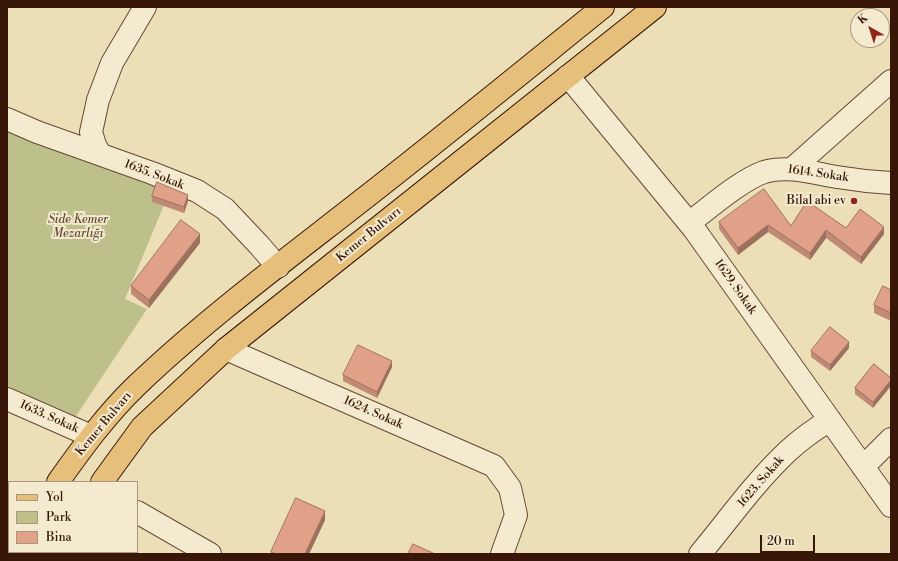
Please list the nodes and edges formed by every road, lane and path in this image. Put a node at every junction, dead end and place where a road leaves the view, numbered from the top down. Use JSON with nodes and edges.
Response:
{"nodes":[{"id":1,"x":145,"y":7,"type":"edge"},
{"id":2,"x":603,"y":7,"type":"edge"},
{"id":3,"x":655,"y":7,"type":"edge"},
{"id":4,"x":568,"y":76,"type":"junction"},
{"id":5,"x":891,"y":81,"type":"edge"},
{"id":6,"x":7,"y":119,"type":"edge"},
{"id":7,"x":100,"y":154,"type":"junction"},
{"id":8,"x":792,"y":169,"type":"junction"},
{"id":9,"x":891,"y":183,"type":"edge"},
{"id":10,"x":689,"y":224,"type":"junction"},
{"id":11,"x":278,"y":267,"type":"junction"},
{"id":12,"x":226,"y":349,"type":"junction"},
{"id":13,"x":7,"y":399,"type":"edge"},
{"id":14,"x":830,"y":420,"type":"junction"},
{"id":15,"x":91,"y":436,"type":"junction"},
{"id":16,"x":891,"y":439,"type":"edge"},
{"id":17,"x":863,"y":467,"type":"junction"},
{"id":18,"x":59,"y":481,"type":"edge"},
{"id":19,"x":103,"y":481,"type":"edge"},
{"id":20,"x":891,"y":506,"type":"edge"},
{"id":21,"x":138,"y":513,"type":"edge"},
{"id":22,"x":210,"y":554,"type":"edge"},
{"id":23,"x":502,"y":554,"type":"edge"},
{"id":24,"x":700,"y":554,"type":"edge"}],
"edges":[{"from":1,"to":7,"type":"street"},
{"from":2,"to":11,"type":"main road","name":"Kemer Bulvarı"},
{"from":3,"to":4,"type":"main road","name":"Kemer Bulvarı"},
{"from":4,"to":10,"type":"street","name":"1629. Sokak"},
{"from":4,"to":12,"type":"main road","name":"Kemer Bulvarı"},
{"from":5,"to":8,"type":"street"},
{"from":6,"to":7,"type":"street","name":"1635. Sokak"},
{"from":7,"to":11,"type":"street","name":"1635. Sokak"},
{"from":8,"to":9,"type":"street","name":"1614. Sokak"},
{"from":8,"to":10,"type":"street","name":"1614. Sokak"},
{"from":10,"to":14,"type":"street","name":"1629. Sokak"},
{"from":11,"to":15,"type":"main road","name":"Kemer Bulvarı"},
{"from":12,"to":19,"type":"main road","name":"Kemer Bulvarı"},
{"from":12,"to":23,"type":"street","name":"1624. Sokak"},
{"from":13,"to":15,"type":"street","name":"1633. Sokak"},
{"from":14,"to":17,"type":"street","name":"1629. Sokak"},
{"from":14,"to":24,"type":"street","name":"1623. Sokak"},
{"from":15,"to":18,"type":"main road","name":"Kemer Bulvarı"},
{"from":16,"to":17,"type":"street"},
{"from":17,"to":20,"type":"street","name":"1629. Sokak"},
{"from":21,"to":22,"type":"street"}]}
